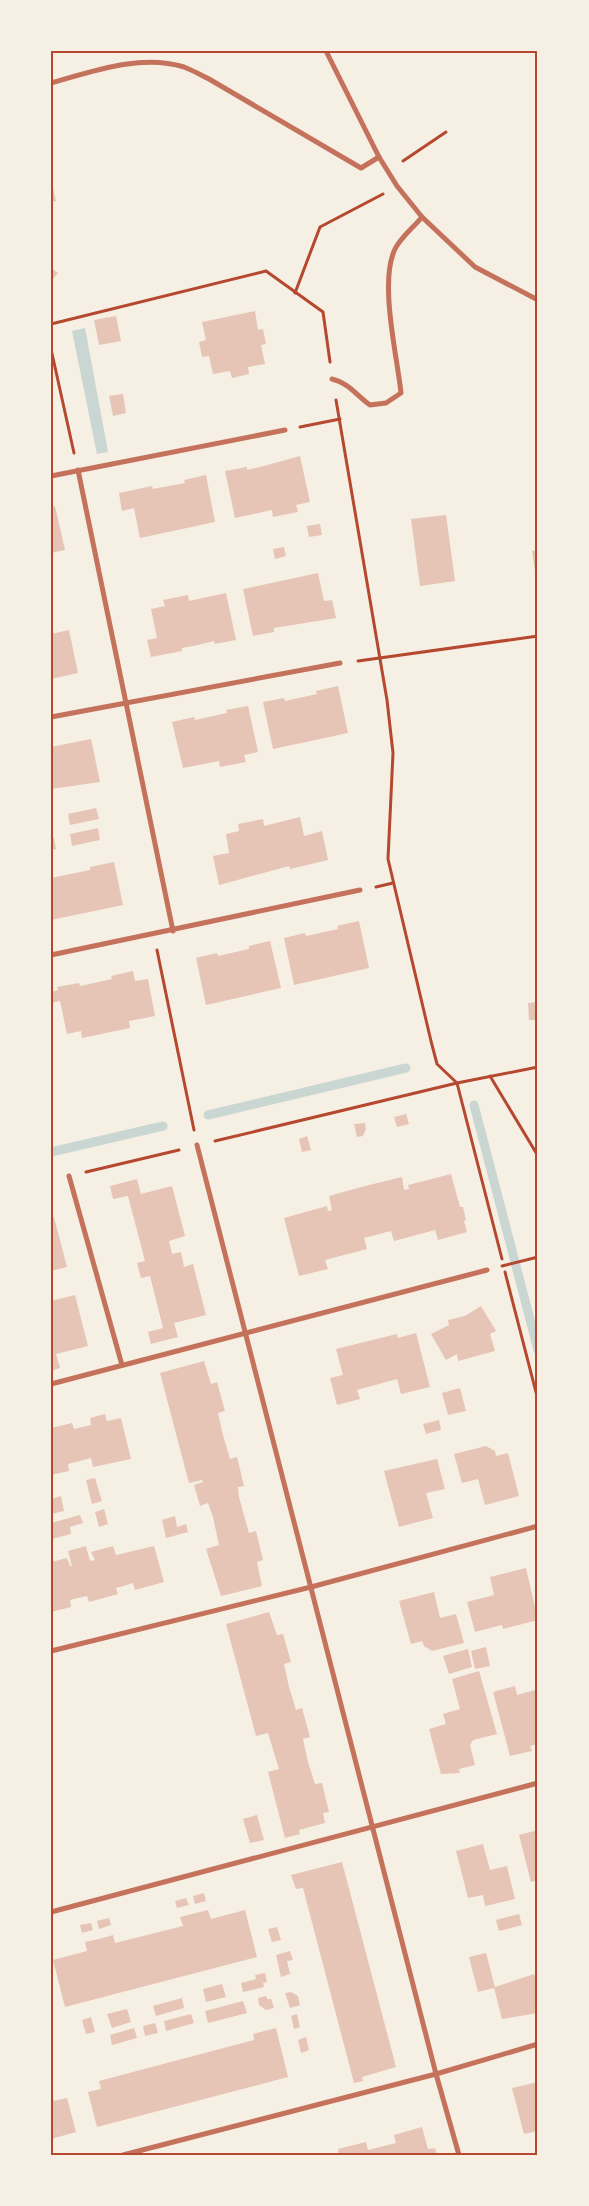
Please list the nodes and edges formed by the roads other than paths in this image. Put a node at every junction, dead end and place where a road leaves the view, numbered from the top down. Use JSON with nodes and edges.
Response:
{"nodes":[{"id":1,"x":326,"y":51,"type":"edge"},
{"id":2,"x":51,"y":83,"type":"edge"},
{"id":3,"x":378,"y":157,"type":"junction"},
{"id":4,"x":422,"y":217,"type":"junction"},
{"id":5,"x":538,"y":300,"type":"edge"},
{"id":6,"x":332,"y":379,"type":"road end"},
{"id":7,"x":285,"y":430,"type":"road end"},
{"id":8,"x":78,"y":470,"type":"junction"},
{"id":9,"x":51,"y":476,"type":"edge"},
{"id":10,"x":340,"y":663,"type":"road end"},
{"id":11,"x":126,"y":702,"type":"junction"},
{"id":12,"x":51,"y":717,"type":"edge"},
{"id":13,"x":360,"y":890,"type":"dead end"},
{"id":14,"x":173,"y":931,"type":"junction"},
{"id":15,"x":51,"y":955,"type":"edge"},
{"id":16,"x":197,"y":1146,"type":"road end"},
{"id":17,"x":70,"y":1176,"type":"road end"},
{"id":18,"x":487,"y":1270,"type":"dead end"},
{"id":19,"x":246,"y":1333,"type":"junction"},
{"id":20,"x":122,"y":1366,"type":"junction"},
{"id":21,"x":51,"y":1384,"type":"edge"},
{"id":22,"x":538,"y":1526,"type":"edge"},
{"id":23,"x":311,"y":1587,"type":"junction"},
{"id":24,"x":51,"y":1651,"type":"edge"},
{"id":25,"x":538,"y":1783,"type":"edge"},
{"id":26,"x":373,"y":1828,"type":"junction"},
{"id":27,"x":51,"y":1912,"type":"edge"},
{"id":28,"x":538,"y":2044,"type":"edge"},
{"id":29,"x":436,"y":2074,"type":"junction"},
{"id":30,"x":123,"y":2155,"type":"edge"},
{"id":31,"x":459,"y":2155,"type":"edge"}],
"edges":[{"from":1,"to":3,"type":"street"},
{"from":2,"to":3,"type":"street"},
{"from":3,"to":4,"type":"street"},
{"from":4,"to":5,"type":"street"},
{"from":4,"to":6,"type":"street"},
{"from":7,"to":8,"type":"street"},
{"from":8,"to":9,"type":"street"},
{"from":8,"to":11,"type":"street"},
{"from":10,"to":11,"type":"street"},
{"from":11,"to":12,"type":"street"},
{"from":11,"to":14,"type":"street"},
{"from":13,"to":14,"type":"street"},
{"from":14,"to":15,"type":"street"},
{"from":16,"to":19,"type":"street"},
{"from":17,"to":20,"type":"street"},
{"from":18,"to":19,"type":"street"},
{"from":19,"to":20,"type":"street"},
{"from":19,"to":23,"type":"street"},
{"from":20,"to":21,"type":"street"},
{"from":22,"to":23,"type":"street"},
{"from":23,"to":24,"type":"street"},
{"from":23,"to":26,"type":"street"},
{"from":25,"to":26,"type":"street"},
{"from":26,"to":27,"type":"street"},
{"from":26,"to":29,"type":"street"},
{"from":28,"to":29,"type":"street"},
{"from":29,"to":30,"type":"street"},
{"from":29,"to":31,"type":"street"}]}
